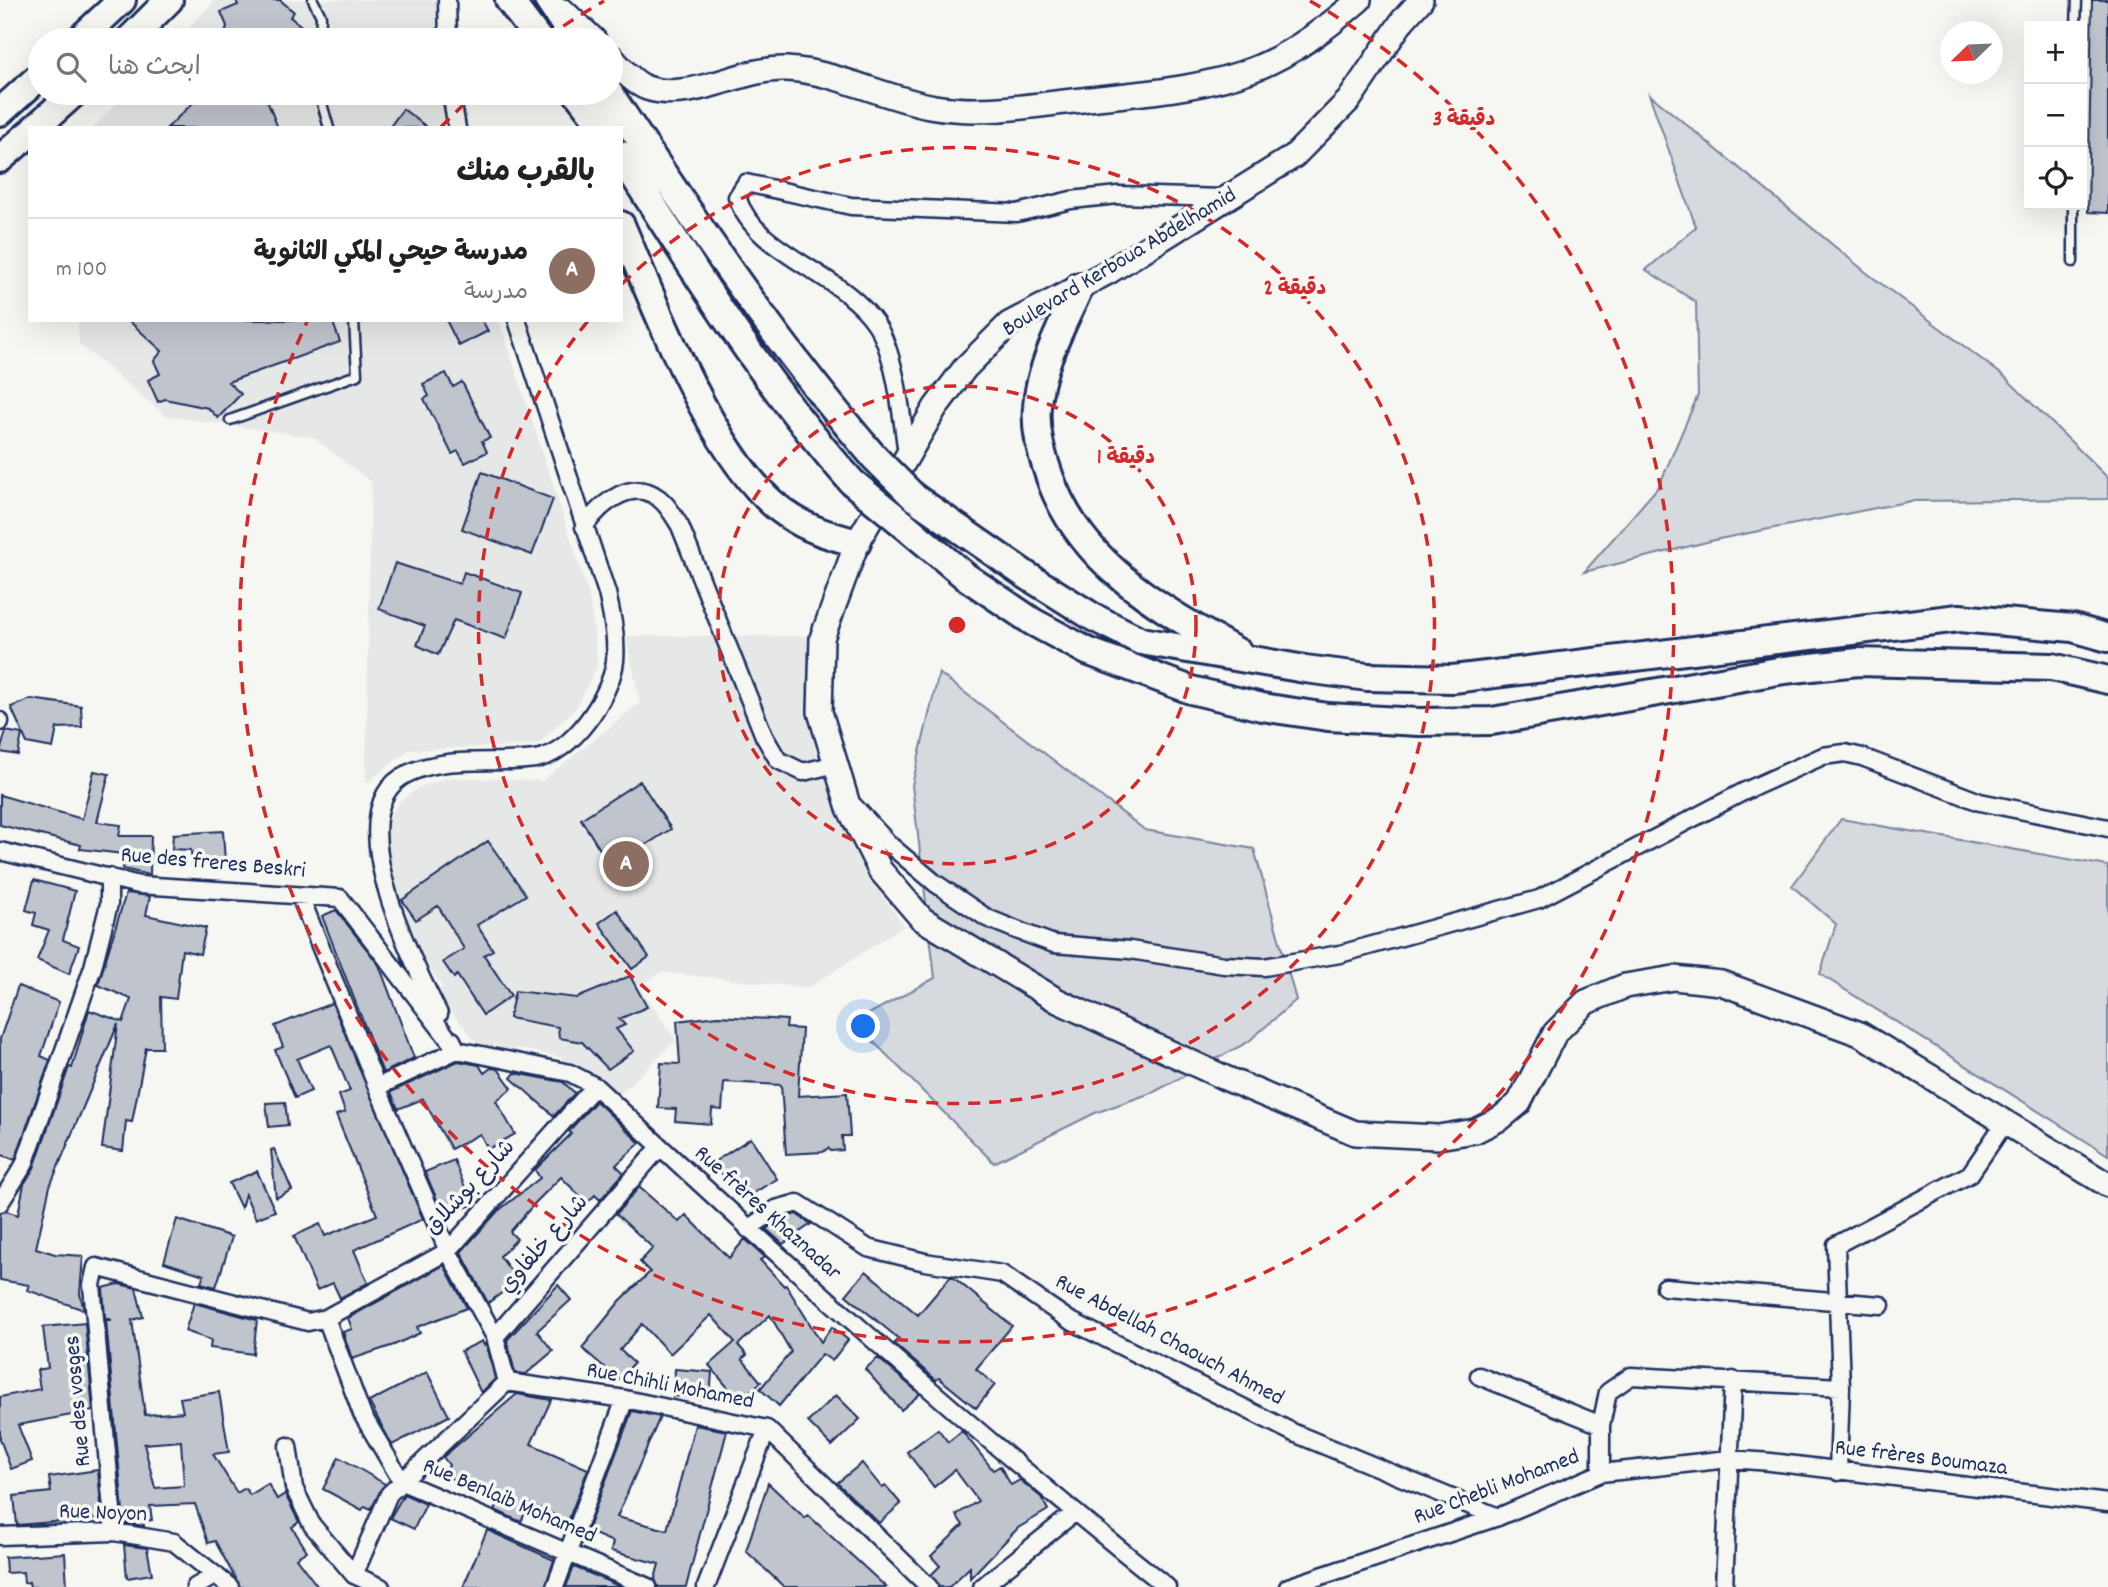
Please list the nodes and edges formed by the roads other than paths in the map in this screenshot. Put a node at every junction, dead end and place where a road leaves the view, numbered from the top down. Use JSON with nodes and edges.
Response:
{"nodes":[{"id":1,"x":122,"y":0,"type":"edge"},
{"id":2,"x":169,"y":0,"type":"edge"},
{"id":3,"x":313,"y":0,"type":"edge"},
{"id":4,"x":447,"y":0,"type":"edge"},
{"id":5,"x":509,"y":0,"type":"edge"},
{"id":6,"x":550,"y":0,"type":"edge"},
{"id":7,"x":1359,"y":0,"type":"edge"},
{"id":8,"x":1421,"y":0,"type":"edge"},
{"id":9,"x":2077,"y":0,"type":"edge"},
{"id":10,"x":2076,"y":21,"type":"edge"},
{"id":11,"x":92,"y":28,"type":"edge"},
{"id":12,"x":141,"y":28,"type":"edge"},
{"id":13,"x":320,"y":28,"type":"edge"},
{"id":14,"x":448,"y":28,"type":"edge"},
{"id":15,"x":529,"y":28,"type":"edge"},
{"id":16,"x":568,"y":28,"type":"edge"},
{"id":17,"x":581,"y":28,"type":"edge"},
{"id":18,"x":623,"y":68,"type":"edge"},
{"id":19,"x":28,"y":87,"type":"edge"},
{"id":20,"x":61,"y":105,"type":"edge"},
{"id":21,"x":322,"y":105,"type":"edge"},
{"id":22,"x":453,"y":105,"type":"edge"},
{"id":23,"x":569,"y":105,"type":"edge"},
{"id":24,"x":587,"y":105,"type":"edge"},
{"id":25,"x":617,"y":105,"type":"edge"},
{"id":26,"x":0,"y":112,"type":"edge"},
{"id":27,"x":37,"y":126,"type":"edge"},
{"id":28,"x":328,"y":126,"type":"edge"},
{"id":29,"x":457,"y":126,"type":"edge"},
{"id":30,"x":578,"y":126,"type":"edge"},
{"id":31,"x":603,"y":126,"type":"edge"},
{"id":32,"x":28,"y":135,"type":"edge"},
{"id":33,"x":623,"y":158,"type":"edge"},
{"id":34,"x":0,"y":159,"type":"edge"},
{"id":35,"x":1228,"y":198,"type":"junction"},
{"id":36,"x":2074,"y":210,"type":"edge"},
{"id":37,"x":623,"y":230,"type":"edge"},
{"id":38,"x":2073,"y":262,"type":"dead end"},
{"id":39,"x":1080,"y":286,"type":"junction"},
{"id":40,"x":354,"y":322,"type":"edge"},
{"id":41,"x":518,"y":322,"type":"edge"},
{"id":42,"x":230,"y":420,"type":"dead end"},
{"id":43,"x":907,"y":454,"type":"junction"},
{"id":44,"x":584,"y":527,"type":"junction"},
{"id":45,"x":857,"y":543,"type":"junction"},
{"id":46,"x":2108,"y":638,"type":"edge"},
{"id":47,"x":1256,"y":663,"type":"junction"},
{"id":48,"x":2108,"y":680,"type":"edge"},
{"id":49,"x":836,"y":764,"type":"junction"},
{"id":50,"x":845,"y":796,"type":"junction"},
{"id":51,"x":2108,"y":828,"type":"edge"},
{"id":52,"x":0,"y":851,"type":"edge"},
{"id":53,"x":109,"y":877,"type":"junction"},
{"id":54,"x":300,"y":895,"type":"junction"},
{"id":55,"x":457,"y":1050,"type":"junction"},
{"id":56,"x":595,"y":1086,"type":"junction"},
{"id":57,"x":377,"y":1087,"type":"junction"},
{"id":58,"x":2006,"y":1121,"type":"junction"},
{"id":59,"x":660,"y":1147,"type":"junction"},
{"id":60,"x":2108,"y":1185,"type":"edge"},
{"id":61,"x":0,"y":1203,"type":"edge"},
{"id":62,"x":748,"y":1229,"type":"junction"},
{"id":63,"x":448,"y":1251,"type":"junction"},
{"id":64,"x":1665,"y":1287,"type":"dead end"},
{"id":65,"x":1839,"y":1301,"type":"junction"},
{"id":66,"x":1881,"y":1305,"type":"dead end"},
{"id":67,"x":326,"y":1318,"type":"junction"},
{"id":68,"x":495,"y":1337,"type":"junction"},
{"id":69,"x":1479,"y":1376,"type":"dead end"},
{"id":70,"x":1732,"y":1380,"type":"junction"},
{"id":71,"x":507,"y":1382,"type":"junction"},
{"id":72,"x":1841,"y":1387,"type":"junction"},
{"id":73,"x":625,"y":1399,"type":"junction"},
{"id":74,"x":1601,"y":1425,"type":"junction"},
{"id":75,"x":766,"y":1429,"type":"junction"},
{"id":76,"x":288,"y":1446,"type":"dead end"},
{"id":77,"x":1729,"y":1459,"type":"junction"},
{"id":78,"x":1838,"y":1472,"type":"junction"},
{"id":79,"x":1601,"y":1473,"type":"junction"},
{"id":80,"x":402,"y":1482,"type":"junction"},
{"id":81,"x":2108,"y":1503,"type":"edge"},
{"id":82,"x":1074,"y":1513,"type":"junction"},
{"id":83,"x":1498,"y":1517,"type":"junction"},
{"id":84,"x":114,"y":1532,"type":"junction"},
{"id":85,"x":0,"y":1536,"type":"edge"},
{"id":86,"x":569,"y":1553,"type":"junction"},
{"id":87,"x":216,"y":1575,"type":"junction"},
{"id":88,"x":354,"y":1575,"type":"junction"},
{"id":89,"x":195,"y":1587,"type":"edge"},
{"id":90,"x":230,"y":1587,"type":"edge"},
{"id":91,"x":381,"y":1587,"type":"edge"},
{"id":92,"x":555,"y":1587,"type":"edge"},
{"id":93,"x":648,"y":1587,"type":"edge"},
{"id":94,"x":706,"y":1587,"type":"edge"},
{"id":95,"x":929,"y":1587,"type":"edge"},
{"id":96,"x":982,"y":1587,"type":"edge"},
{"id":97,"x":1167,"y":1587,"type":"edge"},
{"id":98,"x":1288,"y":1587,"type":"edge"},
{"id":99,"x":1724,"y":1587,"type":"edge"}],
"edges":[{"from":1,"to":11,"type":"highway"},
{"from":2,"to":12,"type":"highway"},
{"from":3,"to":13,"type":"lane"},
{"from":4,"to":14,"type":"street"},
{"from":5,"to":15,"type":"highway"},
{"from":6,"to":16,"type":"highway"},
{"from":6,"to":17,"type":"main road"},
{"from":7,"to":18,"type":"main road"},
{"from":8,"to":35,"type":"main road","name":"Boulevard Kerboua Abdelhamid"},
{"from":9,"to":10,"type":"lane"},
{"from":19,"to":26,"type":"highway"},
{"from":20,"to":27,"type":"highway"},
{"from":21,"to":28,"type":"lane"},
{"from":22,"to":29,"type":"street"},
{"from":23,"to":30,"type":"highway"},
{"from":24,"to":31,"type":"highway"},
{"from":25,"to":47,"type":"highway","bridge":true},
{"from":32,"to":34,"type":"highway"},
{"from":33,"to":48,"type":"highway","bridge":true},
{"from":35,"to":39,"type":"main road","name":"Boulevard Kerboua Abdelhamid"},
{"from":35,"to":43,"type":"street"},
{"from":36,"to":38,"type":"lane"},
{"from":37,"to":45,"type":"highway"},
{"from":39,"to":43,"type":"main road","name":"Boulevard Kerboua Abdelhamid"},
{"from":39,"to":47,"type":"highway"},
{"from":40,"to":42,"type":"lane"},
{"from":41,"to":44,"type":"street"},
{"from":43,"to":45,"type":"main road","name":"Boulevard Kerboua Abdelhamid"},
{"from":44,"to":49,"type":"street"},
{"from":44,"to":55,"type":"street"},
{"from":45,"to":49,"type":"main road","name":"Boulevard Kerboua Abdelhamid"},
{"from":46,"to":47,"type":"highway"},
{"from":49,"to":50,"type":"main road","name":"Boulevard Kerboua Abdelhamid"},
{"from":50,"to":51,"type":"street"},
{"from":50,"to":58,"type":"main road","name":"Boulevard Kerboua Abdelhamid"},
{"from":52,"to":53,"type":"street","name":"Rue des freres Beskri"},
{"from":53,"to":54,"type":"street","name":"Rue des freres Beskri"},
{"from":53,"to":61,"type":"street"},
{"from":54,"to":55,"type":"street","name":"Rue des freres Beskri"},
{"from":54,"to":57,"type":"street"},
{"from":55,"to":56,"type":"street","name":"Rue frères Khaznadar"},
{"from":55,"to":57,"type":"street"},
{"from":56,"to":59,"type":"street","name":"Rue frères Khaznadar"},
{"from":56,"to":63,"type":"street","name":"شارع بوشلاق"},
{"from":57,"to":63,"type":"street"},
{"from":58,"to":60,"type":"main road","name":"Boulevard Kerboua Abdelhamid"},
{"from":58,"to":65,"type":"street"},
{"from":59,"to":62,"type":"street","name":"Rue frères Khaznadar"},
{"from":59,"to":68,"type":"street","name":"شارع خلفاوي"},
{"from":62,"to":82,"type":"street","name":"Rue frères Khaznadar"},
{"from":62,"to":83,"type":"street","name":"Rue Abdellah Chaouch Ahmed"},
{"from":63,"to":67,"type":"street","name":"شارع بوشلاق"},
{"from":63,"to":68,"type":"street"},
{"from":64,"to":65,"type":"street"},
{"from":65,"to":66,"type":"street"},
{"from":65,"to":72,"type":"street"},
{"from":67,"to":80,"type":"street","name":"Rue Benlaib Mohamed"},
{"from":67,"to":84,"type":"street","name":"Rue des vosges"},
{"from":68,"to":71,"type":"street"},
{"from":69,"to":74,"type":"street"},
{"from":70,"to":72,"type":"street"},
{"from":70,"to":74,"type":"street"},
{"from":70,"to":77,"type":"street"},
{"from":71,"to":73,"type":"street","name":"Rue Chihli Mohamed"},
{"from":71,"to":80,"type":"street"},
{"from":72,"to":78,"type":"street"},
{"from":73,"to":75,"type":"street","name":"Rue Chihli Mohamed"},
{"from":73,"to":86,"type":"street"},
{"from":74,"to":79,"type":"street"},
{"from":75,"to":94,"type":"street"},
{"from":75,"to":95,"type":"street","name":"Rue Chihli Mohamed"},
{"from":76,"to":88,"type":"street"},
{"from":77,"to":78,"type":"street","name":"Rue frères Boumaza"},
{"from":77,"to":79,"type":"street","name":"Rue Chebli Mohamed"},
{"from":77,"to":99,"type":"street"},
{"from":78,"to":81,"type":"street","name":"Rue frères Boumaza"},
{"from":79,"to":83,"type":"street","name":"Rue Chebli Mohamed"},
{"from":80,"to":86,"type":"street","name":"Rue Benlaib Mohamed"},
{"from":80,"to":88,"type":"street"},
{"from":82,"to":96,"type":"street"},
{"from":82,"to":97,"type":"street","name":"Rue frères Khaznadar"},
{"from":83,"to":98,"type":"street","name":"Rue Chebli Mohamed"},
{"from":84,"to":85,"type":"street","name":"Rue Noyon"},
{"from":84,"to":87,"type":"street","name":"Rue Noyon"},
{"from":86,"to":92,"type":"street"},
{"from":86,"to":93,"type":"street","name":"Rue Benlaib Mohamed"},
{"from":87,"to":89,"type":"street"},
{"from":87,"to":90,"type":"street","name":"Rue Noyon"},
{"from":88,"to":91,"type":"street"}]}
